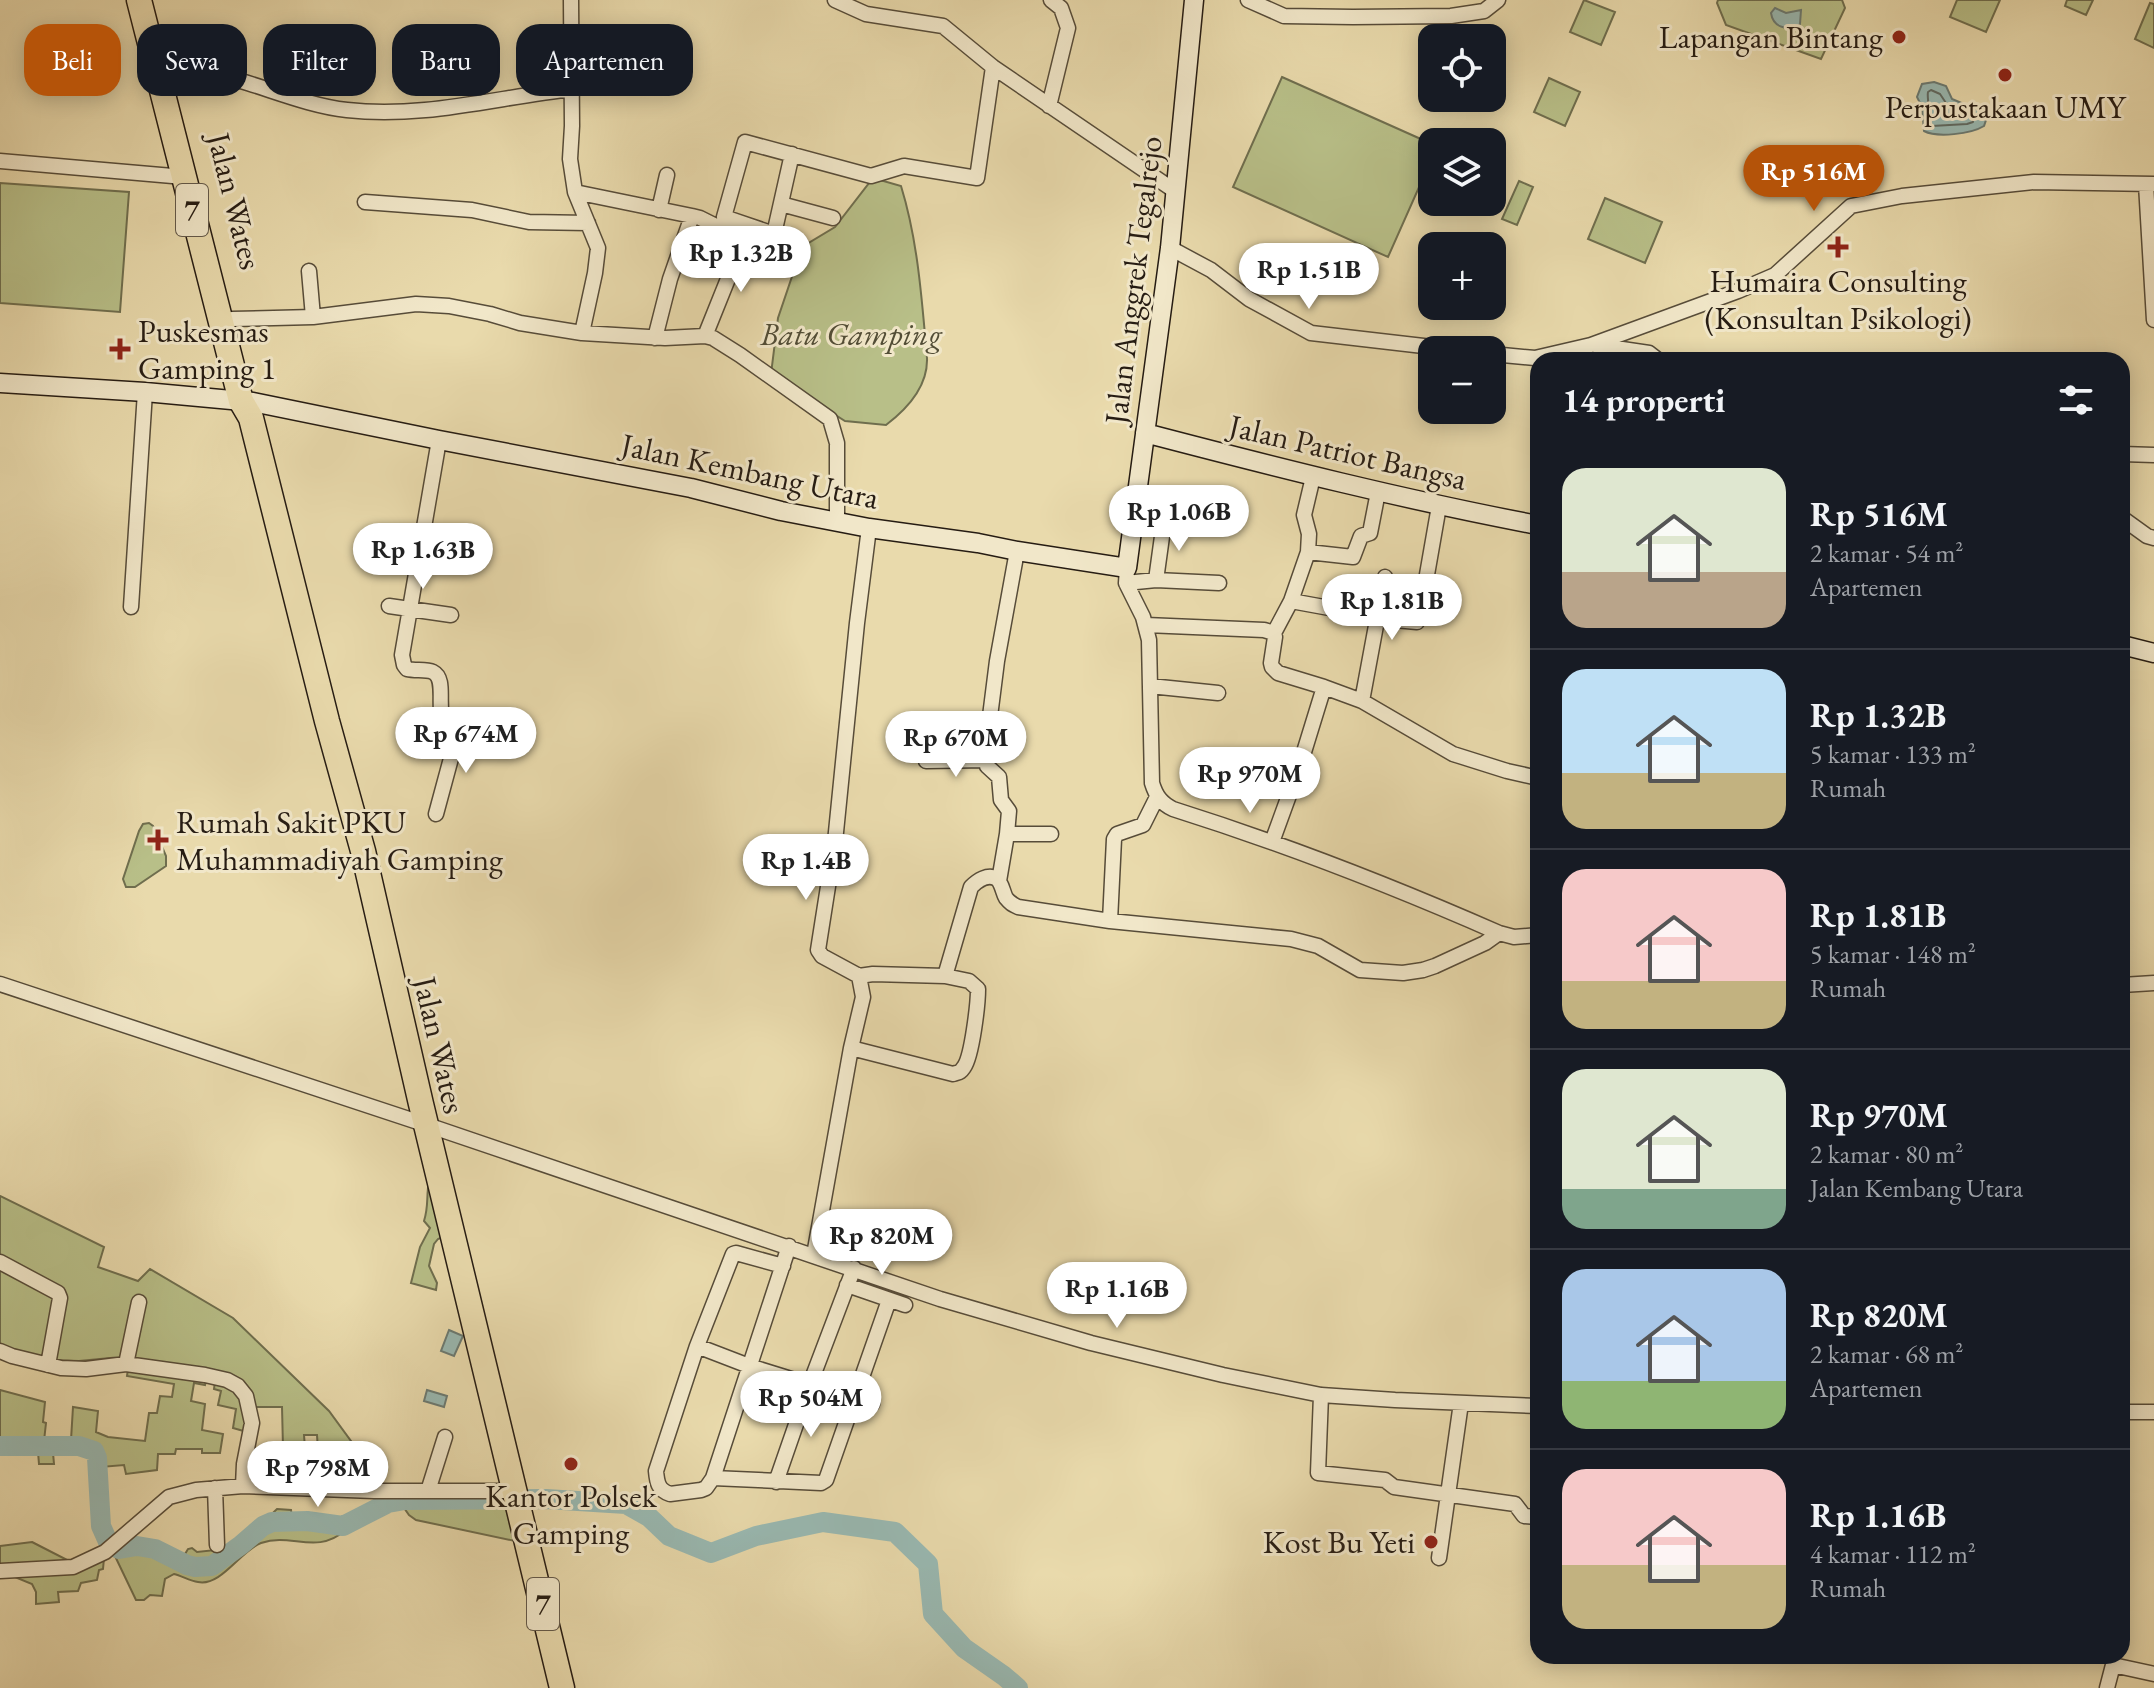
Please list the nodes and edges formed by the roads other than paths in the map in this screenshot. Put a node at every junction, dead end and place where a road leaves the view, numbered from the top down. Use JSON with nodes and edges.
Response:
{"nodes":[{"id":1,"x":139,"y":0,"type":"edge"},
{"id":2,"x":150,"y":0,"type":"edge"},
{"id":3,"x":571,"y":0,"type":"edge"},
{"id":4,"x":835,"y":0,"type":"edge"},
{"id":5,"x":1051,"y":0,"type":"edge"},
{"id":6,"x":1194,"y":0,"type":"edge"},
{"id":7,"x":1248,"y":0,"type":"edge"},
{"id":8,"x":1452,"y":0,"type":"edge"},
{"id":9,"x":1498,"y":0,"type":"edge"},
{"id":10,"x":1451,"y":16,"type":"junction"},
{"id":11,"x":147,"y":24,"type":"edge"},
{"id":12,"x":155,"y":24,"type":"edge"},
{"id":13,"x":571,"y":24,"type":"edge"},
{"id":14,"x":993,"y":67,"type":"junction"},
{"id":15,"x":247,"y":83,"type":"edge"},
{"id":16,"x":516,"y":95,"type":"edge"},
{"id":17,"x":169,"y":96,"type":"edge"},
{"id":18,"x":169,"y":96,"type":"edge"},
{"id":19,"x":572,"y":96,"type":"edge"},
{"id":20,"x":1049,"y":106,"type":"junction"},
{"id":21,"x":792,"y":154,"type":"junction"},
{"id":22,"x":0,"y":161,"type":"edge"},
{"id":23,"x":667,"y":175,"type":"dead end"},
{"id":24,"x":184,"y":177,"type":"junction"},
{"id":25,"x":2150,"y":184,"type":"edge"},
{"id":26,"x":1175,"y":191,"type":"junction"},
{"id":27,"x":575,"y":192,"type":"junction"},
{"id":28,"x":365,"y":202,"type":"dead end"},
{"id":29,"x":781,"y":204,"type":"junction"},
{"id":30,"x":659,"y":210,"type":"junction"},
{"id":31,"x":692,"y":216,"type":"junction"},
{"id":32,"x":833,"y":218,"type":"dead end"},
{"id":33,"x":588,"y":223,"type":"junction"},
{"id":34,"x":744,"y":239,"type":"junction"},
{"id":35,"x":762,"y":242,"type":"dead end"},
{"id":36,"x":1170,"y":248,"type":"junction"},
{"id":37,"x":309,"y":271,"type":"dead end"},
{"id":38,"x":313,"y":317,"type":"junction"},
{"id":39,"x":232,"y":319,"type":"junction"},
{"id":40,"x":2154,"y":320,"type":"edge"},
{"id":41,"x":582,"y":333,"type":"junction"},
{"id":42,"x":705,"y":336,"type":"junction"},
{"id":43,"x":655,"y":338,"type":"junction"},
{"id":44,"x":1418,"y":345,"type":"edge"},
{"id":45,"x":1591,"y":345,"type":"junction"},
{"id":46,"x":1561,"y":352,"type":"edge"},
{"id":47,"x":1642,"y":352,"type":"edge"},
{"id":48,"x":1506,"y":355,"type":"edge"},
{"id":49,"x":1530,"y":358,"type":"edge"},
{"id":50,"x":0,"y":383,"type":"edge"},
{"id":51,"x":145,"y":392,"type":"junction"},
{"id":52,"x":249,"y":407,"type":"junction"},
{"id":53,"x":1145,"y":433,"type":"junction"},
{"id":54,"x":439,"y":440,"type":"junction"},
{"id":55,"x":2130,"y":454,"type":"edge"},
{"id":56,"x":2154,"y":455,"type":"edge"},
{"id":57,"x":1313,"y":477,"type":"junction"},
{"id":58,"x":1378,"y":492,"type":"junction"},
{"id":59,"x":1439,"y":506,"type":"junction"},
{"id":60,"x":837,"y":520,"type":"junction"},
{"id":61,"x":1164,"y":522,"type":"dead end"},
{"id":62,"x":1530,"y":523,"type":"edge"},
{"id":63,"x":2130,"y":524,"type":"edge"},
{"id":64,"x":869,"y":528,"type":"junction"},
{"id":65,"x":2154,"y":538,"type":"edge"},
{"id":66,"x":1017,"y":551,"type":"junction"},
{"id":67,"x":1308,"y":552,"type":"junction"},
{"id":68,"x":1127,"y":575,"type":"junction"},
{"id":69,"x":1385,"y":577,"type":"dead end"},
{"id":70,"x":1156,"y":580,"type":"junction"},
{"id":71,"x":1219,"y":583,"type":"dead end"},
{"id":72,"x":1291,"y":601,"type":"junction"},
{"id":73,"x":389,"y":606,"type":"dead end"},
{"id":74,"x":131,"y":607,"type":"dead end"},
{"id":75,"x":408,"y":609,"type":"junction"},
{"id":76,"x":451,"y":615,"type":"dead end"},
{"id":77,"x":1378,"y":617,"type":"junction"},
{"id":78,"x":1146,"y":625,"type":"junction"},
{"id":79,"x":1274,"y":633,"type":"junction"},
{"id":80,"x":2130,"y":647,"type":"edge"},
{"id":81,"x":2154,"y":653,"type":"edge"},
{"id":82,"x":1150,"y":686,"type":"junction"},
{"id":83,"x":1324,"y":687,"type":"junction"},
{"id":84,"x":1218,"y":693,"type":"dead end"},
{"id":85,"x":1362,"y":701,"type":"junction"},
{"id":86,"x":460,"y":725,"type":"junction"},
{"id":87,"x":493,"y":728,"type":"dead end"},
{"id":88,"x":986,"y":760,"type":"junction"},
{"id":89,"x":926,"y":761,"type":"dead end"},
{"id":90,"x":1530,"y":776,"type":"edge"},
{"id":91,"x":1157,"y":797,"type":"junction"},
{"id":92,"x":436,"y":814,"type":"dead end"},
{"id":93,"x":1007,"y":834,"type":"junction"},
{"id":94,"x":1051,"y":834,"type":"dead end"},
{"id":95,"x":1272,"y":842,"type":"junction"},
{"id":96,"x":999,"y":881,"type":"junction"},
{"id":97,"x":1110,"y":921,"type":"junction"},
{"id":98,"x":1499,"y":933,"type":"junction"},
{"id":99,"x":1530,"y":936,"type":"edge"},
{"id":100,"x":859,"y":976,"type":"junction"},
{"id":101,"x":945,"y":976,"type":"junction"},
{"id":102,"x":2154,"y":983,"type":"edge"},
{"id":103,"x":0,"y":984,"type":"edge"},
{"id":104,"x":2130,"y":984,"type":"edge"},
{"id":105,"x":851,"y":1048,"type":"junction"},
{"id":106,"x":426,"y":1125,"type":"junction"},
{"id":107,"x":789,"y":1246,"type":"junction"},
{"id":108,"x":814,"y":1255,"type":"junction"},
{"id":109,"x":0,"y":1262,"type":"edge"},
{"id":110,"x":783,"y":1266,"type":"junction"},
{"id":111,"x":854,"y":1268,"type":"junction"},
{"id":112,"x":847,"y":1285,"type":"junction"},
{"id":113,"x":889,"y":1300,"type":"junction"},
{"id":114,"x":139,"y":1302,"type":"dead end"},
{"id":115,"x":905,"y":1305,"type":"dead end"},
{"id":116,"x":697,"y":1346,"type":"junction"},
{"id":117,"x":0,"y":1351,"type":"edge"},
{"id":118,"x":126,"y":1364,"type":"junction"},
{"id":119,"x":48,"y":1365,"type":"junction"},
{"id":120,"x":749,"y":1366,"type":"junction"},
{"id":121,"x":810,"y":1384,"type":"junction"},
{"id":122,"x":1321,"y":1395,"type":"junction"},
{"id":123,"x":854,"y":1398,"type":"junction"},
{"id":124,"x":1461,"y":1403,"type":"junction"},
{"id":125,"x":872,"y":1404,"type":"dead end"},
{"id":126,"x":1530,"y":1406,"type":"edge"},
{"id":127,"x":2130,"y":1412,"type":"edge"},
{"id":128,"x":2154,"y":1412,"type":"edge"},
{"id":129,"x":445,"y":1437,"type":"dead end"},
{"id":130,"x":713,"y":1478,"type":"junction"},
{"id":131,"x":776,"y":1482,"type":"junction"},
{"id":132,"x":243,"y":1486,"type":"junction"},
{"id":133,"x":215,"y":1488,"type":"junction"},
{"id":134,"x":428,"y":1491,"type":"junction"},
{"id":135,"x":1448,"y":1493,"type":"junction"},
{"id":136,"x":518,"y":1502,"type":"junction"},
{"id":137,"x":1530,"y":1516,"type":"edge"},
{"id":138,"x":217,"y":1545,"type":"dead end"},
{"id":139,"x":1439,"y":1558,"type":"dead end"},
{"id":140,"x":0,"y":1571,"type":"edge"},
{"id":141,"x":2154,"y":1674,"type":"edge"},
{"id":142,"x":562,"y":1688,"type":"edge"},
{"id":143,"x":2107,"y":1688,"type":"edge"}],
"edges":[{"from":1,"to":11,"type":"highway","name":"Jalan Wates","number":"7"},
{"from":2,"to":12,"type":"highway","name":"Jalan Wates","number":"7"},
{"from":3,"to":13,"type":"street"},
{"from":4,"to":14,"type":"street"},
{"from":5,"to":20,"type":"street"},
{"from":6,"to":26,"type":"street","name":"Jalan Anggrek Tegalrejo"},
{"from":7,"to":10,"type":"street"},
{"from":8,"to":10,"type":"street"},
{"from":9,"to":10,"type":"street"},
{"from":14,"to":20,"type":"street"},
{"from":14,"to":21,"type":"street"},
{"from":15,"to":16,"type":"street"},
{"from":17,"to":24,"type":"highway","name":"Jalan Wates","number":"7"},
{"from":18,"to":39,"type":"highway","name":"Jalan Wates","number":"7"},
{"from":19,"to":27,"type":"street"},
{"from":20,"to":26,"type":"street"},
{"from":21,"to":29,"type":"street"},
{"from":21,"to":29,"type":"street"},
{"from":22,"to":24,"type":"street"},
{"from":23,"to":30,"type":"street"},
{"from":24,"to":52,"type":"highway","name":"Jalan Wates","number":"7"},
{"from":25,"to":40,"type":"street"},
{"from":25,"to":45,"type":"street"},
{"from":26,"to":36,"type":"street","name":"Jalan Anggrek Tegalrejo"},
{"from":27,"to":30,"type":"street"},
{"from":27,"to":33,"type":"street"},
{"from":28,"to":33,"type":"street"},
{"from":29,"to":32,"type":"street"},
{"from":30,"to":31,"type":"street"},
{"from":31,"to":34,"type":"street"},
{"from":31,"to":43,"type":"street"},
{"from":33,"to":41,"type":"street"},
{"from":34,"to":35,"type":"street"},
{"from":34,"to":42,"type":"street"},
{"from":36,"to":44,"type":"street"},
{"from":36,"to":53,"type":"street","name":"Jalan Anggrek Tegalrejo"},
{"from":37,"to":38,"type":"street"},
{"from":38,"to":39,"type":"street"},
{"from":38,"to":41,"type":"street"},
{"from":39,"to":52,"type":"highway","name":"Jalan Wates","number":"7"},
{"from":41,"to":43,"type":"street"},
{"from":42,"to":43,"type":"street"},
{"from":42,"to":60,"type":"street"},
{"from":45,"to":46,"type":"street"},
{"from":45,"to":47,"type":"street"},
{"from":48,"to":49,"type":"street"},
{"from":50,"to":51,"type":"street","name":"Jalan Kembang Utara"},
{"from":51,"to":52,"type":"street","name":"Jalan Kembang Utara"},
{"from":51,"to":74,"type":"street"},
{"from":52,"to":54,"type":"street","name":"Jalan Kembang Utara"},
{"from":52,"to":106,"type":"highway","name":"Jalan Wates","number":"7"},
{"from":53,"to":57,"type":"street","name":"Jalan Patriot Bangsa"},
{"from":53,"to":68,"type":"street","name":"Jalan Anggrek Tegalrejo"},
{"from":54,"to":60,"type":"street","name":"Jalan Kembang Utara"},
{"from":54,"to":75,"type":"street"},
{"from":55,"to":56,"type":"street"},
{"from":57,"to":58,"type":"street","name":"Jalan Patriot Bangsa"},
{"from":57,"to":67,"type":"street"},
{"from":58,"to":59,"type":"street","name":"Jalan Patriot Bangsa"},
{"from":58,"to":67,"type":"street"},
{"from":59,"to":62,"type":"street","name":"Jalan Patriot Bangsa"},
{"from":59,"to":77,"type":"street"},
{"from":60,"to":64,"type":"street","name":"Jalan Kembang Utara"},
{"from":61,"to":70,"type":"street"},
{"from":63,"to":65,"type":"street"},
{"from":64,"to":66,"type":"street","name":"Jalan Kembang Utara"},
{"from":64,"to":100,"type":"street"},
{"from":66,"to":68,"type":"street","name":"Jalan Kembang Utara"},
{"from":66,"to":88,"type":"street"},
{"from":67,"to":72,"type":"street"},
{"from":68,"to":70,"type":"street"},
{"from":68,"to":78,"type":"street"},
{"from":69,"to":77,"type":"street"},
{"from":70,"to":71,"type":"street"},
{"from":72,"to":77,"type":"street"},
{"from":72,"to":79,"type":"street"},
{"from":73,"to":75,"type":"street"},
{"from":75,"to":76,"type":"street"},
{"from":75,"to":86,"type":"street"},
{"from":77,"to":85,"type":"street"},
{"from":78,"to":79,"type":"street"},
{"from":78,"to":82,"type":"street"},
{"from":79,"to":83,"type":"street"},
{"from":80,"to":81,"type":"street"},
{"from":82,"to":84,"type":"street"},
{"from":82,"to":91,"type":"street"},
{"from":83,"to":85,"type":"street"},
{"from":83,"to":95,"type":"street"},
{"from":85,"to":90,"type":"street"},
{"from":86,"to":87,"type":"street"},
{"from":86,"to":92,"type":"street"},
{"from":88,"to":89,"type":"street"},
{"from":88,"to":93,"type":"street"},
{"from":91,"to":95,"type":"street"},
{"from":91,"to":97,"type":"street"},
{"from":93,"to":94,"type":"street"},
{"from":93,"to":96,"type":"street"},
{"from":95,"to":98,"type":"street"},
{"from":96,"to":97,"type":"street"},
{"from":96,"to":101,"type":"street"},
{"from":97,"to":98,"type":"street"},
{"from":98,"to":99,"type":"street"},
{"from":100,"to":101,"type":"street"},
{"from":100,"to":105,"type":"street"},
{"from":101,"to":105,"type":"street"},
{"from":102,"to":104,"type":"street"},
{"from":103,"to":106,"type":"street"},
{"from":105,"to":108,"type":"street"},
{"from":106,"to":107,"type":"street"},
{"from":106,"to":136,"type":"highway","name":"Jalan Wates","number":"7"},
{"from":107,"to":108,"type":"street"},
{"from":107,"to":110,"type":"street"},
{"from":108,"to":111,"type":"street"},
{"from":109,"to":119,"type":"street"},
{"from":110,"to":116,"type":"street"},
{"from":110,"to":120,"type":"street"},
{"from":111,"to":112,"type":"street"},
{"from":111,"to":122,"type":"street"},
{"from":112,"to":113,"type":"street"},
{"from":112,"to":121,"type":"street"},
{"from":113,"to":115,"type":"street"},
{"from":113,"to":123,"type":"street"},
{"from":114,"to":118,"type":"street"},
{"from":116,"to":120,"type":"street"},
{"from":116,"to":130,"type":"street"},
{"from":117,"to":119,"type":"street"},
{"from":118,"to":119,"type":"street"},
{"from":118,"to":132,"type":"street"},
{"from":120,"to":121,"type":"street"},
{"from":120,"to":130,"type":"street"},
{"from":121,"to":123,"type":"street"},
{"from":121,"to":131,"type":"street"},
{"from":122,"to":124,"type":"street"},
{"from":122,"to":135,"type":"street"},
{"from":123,"to":125,"type":"street"},
{"from":123,"to":131,"type":"street"},
{"from":124,"to":126,"type":"street"},
{"from":124,"to":135,"type":"street"},
{"from":127,"to":128,"type":"street"},
{"from":129,"to":134,"type":"street"},
{"from":130,"to":131,"type":"street"},
{"from":132,"to":133,"type":"street"},
{"from":132,"to":134,"type":"street"},
{"from":133,"to":138,"type":"street"},
{"from":133,"to":140,"type":"street"},
{"from":134,"to":136,"type":"street"},
{"from":135,"to":137,"type":"street"},
{"from":135,"to":139,"type":"street"},
{"from":136,"to":142,"type":"highway","name":"Jalan Wates","number":"7"},
{"from":141,"to":143,"type":"street"}]}
